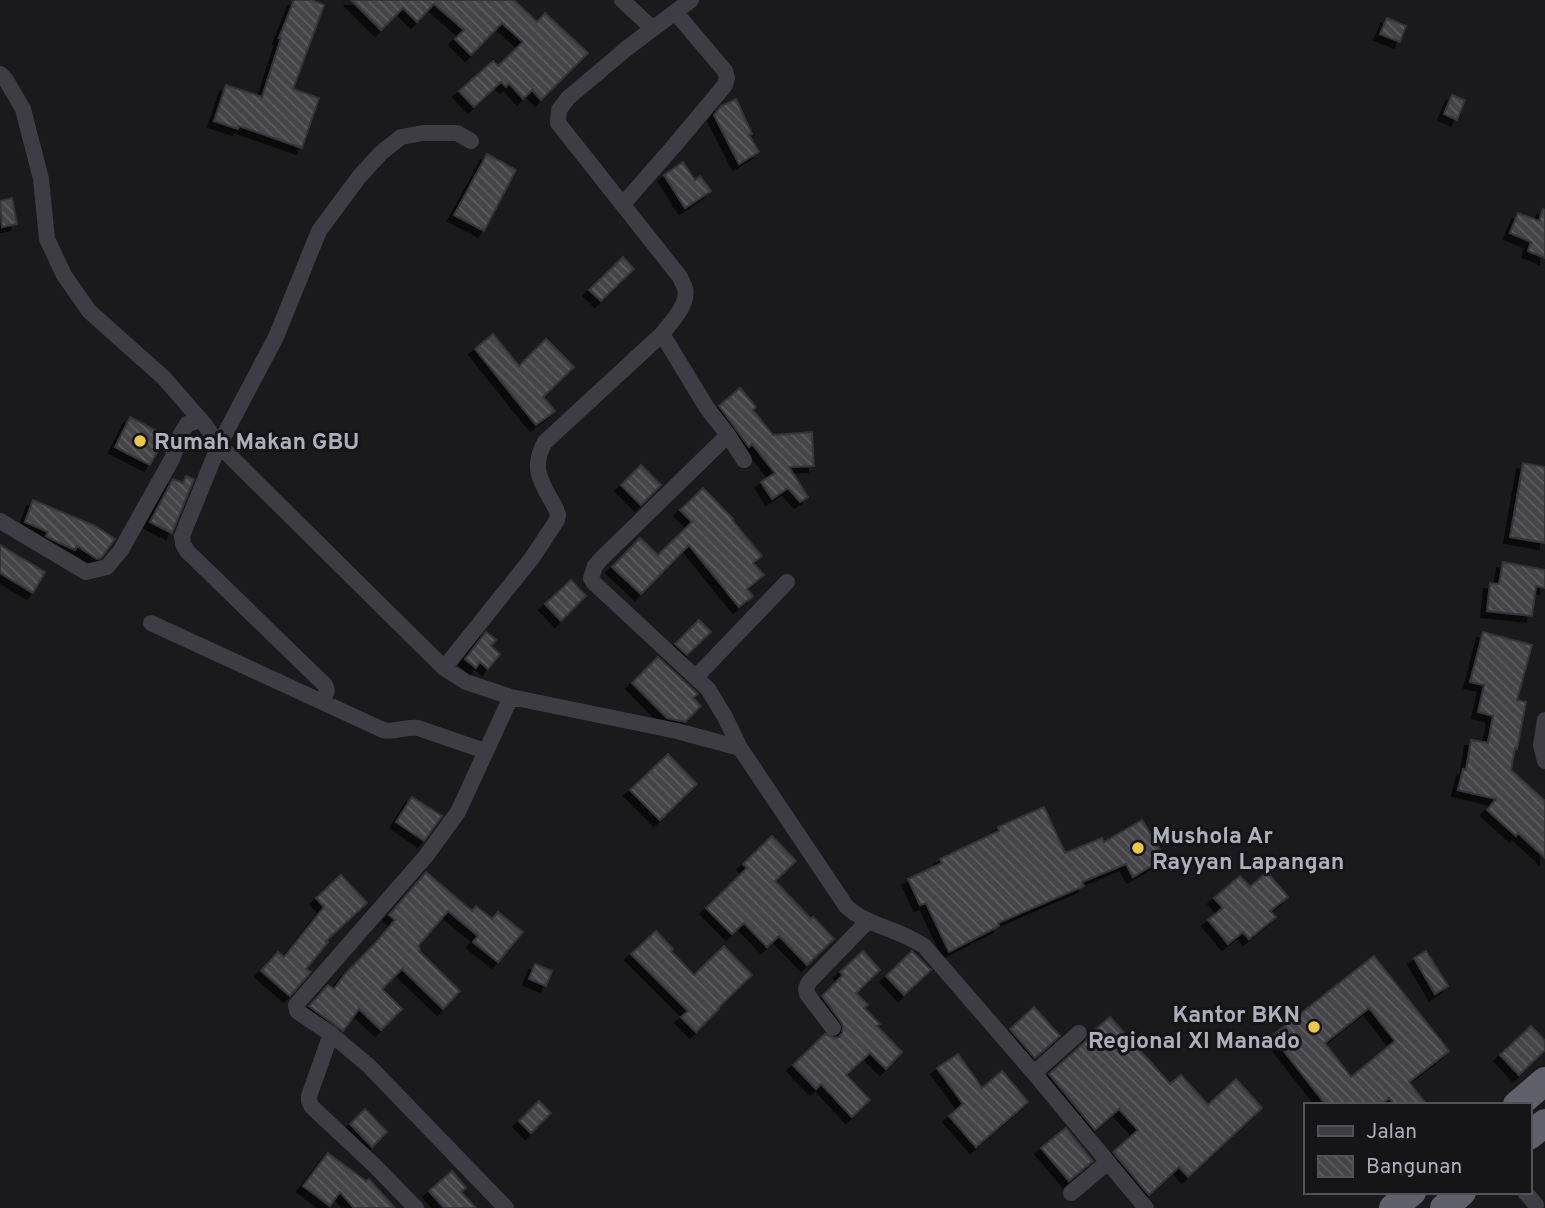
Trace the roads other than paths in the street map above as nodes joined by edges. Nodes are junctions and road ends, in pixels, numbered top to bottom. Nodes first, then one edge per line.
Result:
1 (622, 0) edge
2 (691, 0) edge
3 (675, 12) junction
4 (653, 29) junction
5 (0, 74) edge
6 (471, 141) dead end
7 (623, 204) junction
8 (662, 334) junction
9 (201, 421) junction
10 (728, 435) junction
11 (219, 445) junction
12 (744, 460) dead end
13 (0, 521) edge
14 (787, 582) dead end
15 (151, 623) dead end
16 (444, 668) junction
17 (696, 677) junction
18 (511, 697) junction
19 (321, 701) junction
20 (1545, 720) edge
21 (740, 748) junction
22 (485, 751) junction
23 (1545, 761) edge
24 (867, 922) junction
25 (833, 1028) dead end
26 (1079, 1033) dead end
27 (331, 1034) junction
28 (1034, 1073) junction
29 (1545, 1082) edge
30 (1519, 1103) edge
31 (1545, 1123) edge
32 (1531, 1134) edge
33 (1108, 1162) junction
34 (1070, 1193) dead end
35 (1410, 1194) edge
36 (1460, 1194) edge
37 (416, 1208) edge
38 (506, 1208) edge
39 (1146, 1208) edge
40 (1394, 1208) edge
41 (1444, 1208) edge

1 - 4 street
2 - 3 street
3 - 4 street
3 - 7 street
4 - 7 street
5 - 9 street
6 - 11 street
7 - 8 street
8 - 10 street
8 - 16 street
9 - 11 street
9 - 13 street
10 - 12 street
10 - 17 street
11 - 16 street
11 - 19 street
14 - 17 street
15 - 19 street
16 - 18 street
17 - 21 street
18 - 21 street
18 - 22 street
19 - 22 street
20 - 23 street
21 - 24 street
22 - 27 street
24 - 25 street
24 - 28 street
26 - 28 street
27 - 37 street
27 - 38 street
28 - 33 street
29 - 30 highway
31 - 32 highway
33 - 34 street
33 - 39 street
35 - 40 highway
36 - 41 highway

